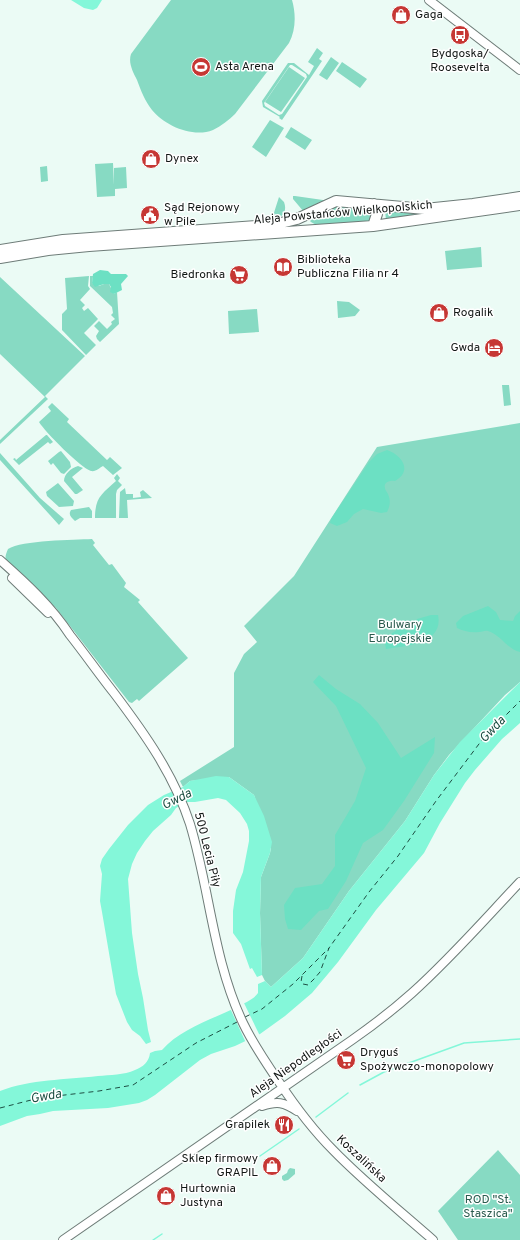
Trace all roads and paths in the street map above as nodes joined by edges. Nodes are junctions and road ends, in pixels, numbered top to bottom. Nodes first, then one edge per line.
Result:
1 (429, 0) edge
2 (520, 70) edge
3 (520, 197) edge
4 (374, 204) junction
5 (520, 205) edge
6 (373, 226) junction
7 (0, 250) edge
8 (0, 258) edge
9 (0, 560) edge
10 (0, 567) edge
11 (70, 635) junction
12 (520, 882) edge
13 (283, 1088) junction
14 (254, 1108) junction
15 (304, 1116) junction
16 (63, 1240) edge
17 (432, 1240) edge

1 - 2 street
3 - 4 main road, Aleja Powstańców Wielkopolskich
4 - 6 main road
4 - 7 main road, Aleja Powstańców Wielkopolskich
5 - 6 main road, Aleja Powstańców Wielkopolskich
6 - 8 main road, Aleja Powstańców Wielkopolskich
9 - 11 street, 500 Lecia Piły
10 - 11 street, 500 Lecia Piły
11 - 13 street, 500 Lecia Piły
12 - 13 street, Aleja Niepodległości
13 - 14 street, Aleja Niepodległości
13 - 15 street, Koszalińska
14 - 15 street
14 - 16 street, Aleja Niepodległości
15 - 17 street, Koszalińska

